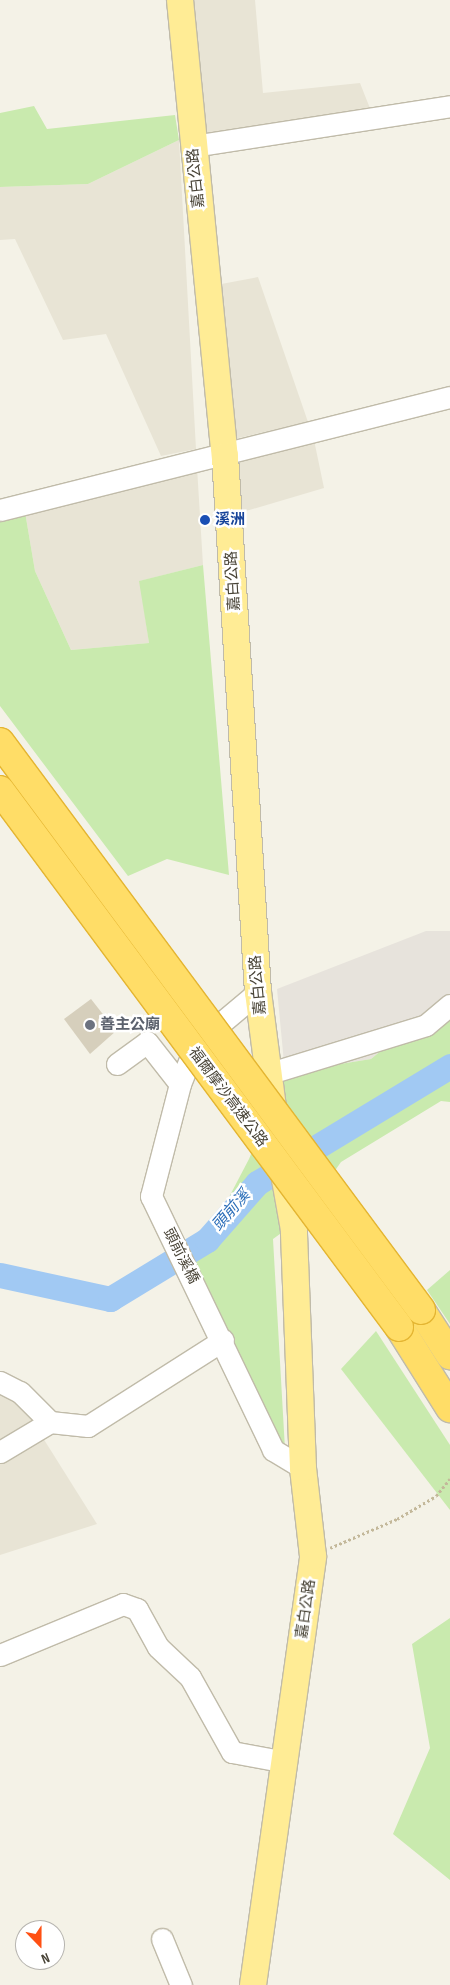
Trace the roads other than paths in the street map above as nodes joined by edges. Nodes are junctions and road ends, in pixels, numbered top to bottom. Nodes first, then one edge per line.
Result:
1 (180, 0) edge
2 (450, 106) edge
3 (193, 146) junction
4 (450, 397) edge
5 (225, 456) junction
6 (0, 510) edge
7 (0, 742) edge
8 (0, 790) edge
9 (258, 992) junction
10 (450, 1005) edge
11 (117, 1064) dead end
12 (267, 1074) junction
13 (180, 1084) junction
14 (223, 1340) junction
15 (450, 1355) edge
16 (0, 1382) edge
17 (450, 1408) edge
18 (50, 1422) junction
19 (0, 1452) edge
20 (303, 1468) junction
21 (0, 1655) edge
22 (286, 1762) junction
23 (162, 1939) dead end
24 (181, 1985) edge
25 (253, 1985) edge

1 - 3 main road, 嘉白公路
2 - 3 street
3 - 5 main road, 嘉白公路
4 - 5 street
5 - 6 street
5 - 9 main road, 嘉白公路
7 - 15 highway, 福爾摩沙高速公路, bridge
8 - 17 highway, 福爾摩沙高速公路, bridge
9 - 12 main road, 嘉白公路
9 - 13 street, 頭前溪橋
10 - 12 street
11 - 13 street
12 - 20 main road, 嘉白公路, bridge
13 - 14 street, 頭前溪橋
14 - 18 street
14 - 20 street, 頭前溪橋
16 - 18 street
18 - 19 street
20 - 22 main road, 嘉白公路
21 - 22 street
22 - 25 main road, 嘉白公路
23 - 24 street

